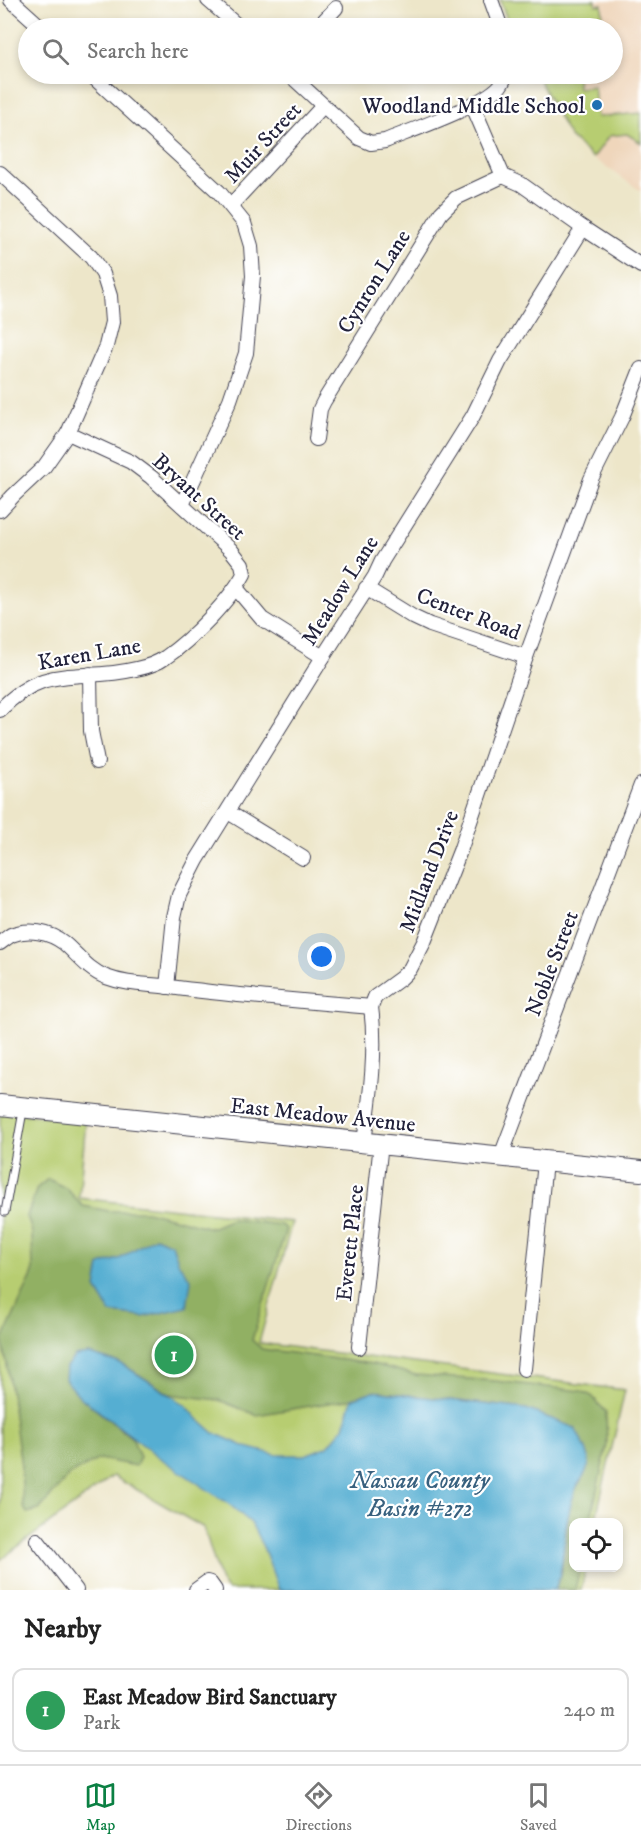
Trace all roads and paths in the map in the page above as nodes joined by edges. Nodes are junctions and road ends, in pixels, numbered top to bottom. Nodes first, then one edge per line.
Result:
1 (11, 0) edge
2 (208, 0) edge
3 (491, 0) edge
4 (336, 8) dead end
5 (31, 18) edge
6 (229, 18) edge
7 (326, 18) edge
8 (497, 18) edge
9 (101, 84) edge
10 (300, 84) edge
11 (502, 84) edge
12 (472, 104) junction
13 (323, 106) junction
14 (0, 173) edge
15 (503, 176) junction
16 (231, 206) junction
17 (583, 228) junction
18 (641, 266) edge
19 (641, 369) edge
20 (68, 433) junction
21 (316, 439) dead end
22 (182, 505) junction
23 (0, 510) edge
24 (236, 588) junction
25 (366, 588) junction
26 (322, 657) junction
27 (526, 657) junction
28 (90, 674) junction
29 (0, 710) edge
30 (97, 762) dead end
31 (641, 786) edge
32 (228, 812) junction
33 (303, 858) dead end
34 (0, 943) edge
35 (167, 987) junction
36 (371, 1007) junction
37 (0, 1105) edge
38 (23, 1108) junction
39 (372, 1143) junction
40 (501, 1156) junction
41 (546, 1162) junction
42 (641, 1171) edge
43 (5, 1212) dead end
44 (359, 1347) dead end
45 (524, 1369) dead end
46 (37, 1540) dead end
47 (76, 1590) edge
48 (196, 1590) edge
49 (215, 1590) edge

1 - 5 street
2 - 6 street
3 - 8 street
4 - 7 street
9 - 16 street
10 - 13 street
11 - 12 street
12 - 13 street
12 - 15 street
13 - 16 street, Muir Street
14 - 20 street
15 - 17 street
15 - 21 street, Cynron Lane
16 - 22 street
17 - 18 street
17 - 25 street, Meadow Lane
19 - 27 street, Midland Drive
20 - 22 street, Bryant Street
20 - 23 street
22 - 24 street, Bryant Street
24 - 26 street
24 - 28 street, Karen Lane
25 - 26 street, Meadow Lane
25 - 27 street, Center Road
26 - 32 street, Meadow Lane
27 - 36 street, Midland Drive
28 - 29 street, Karen Lane
28 - 30 street
31 - 40 street, Noble Street
32 - 33 street
32 - 35 street, Meadow Lane
34 - 35 street
35 - 36 street
36 - 39 street, Everett Place
37 - 38 street, East Meadow Avenue
38 - 39 street, East Meadow Avenue
38 - 43 lane
39 - 40 street, East Meadow Avenue
39 - 44 street, Everett Place
40 - 41 street, East Meadow Avenue
41 - 42 street, East Meadow Avenue
41 - 45 street
46 - 47 street
48 - 49 street

